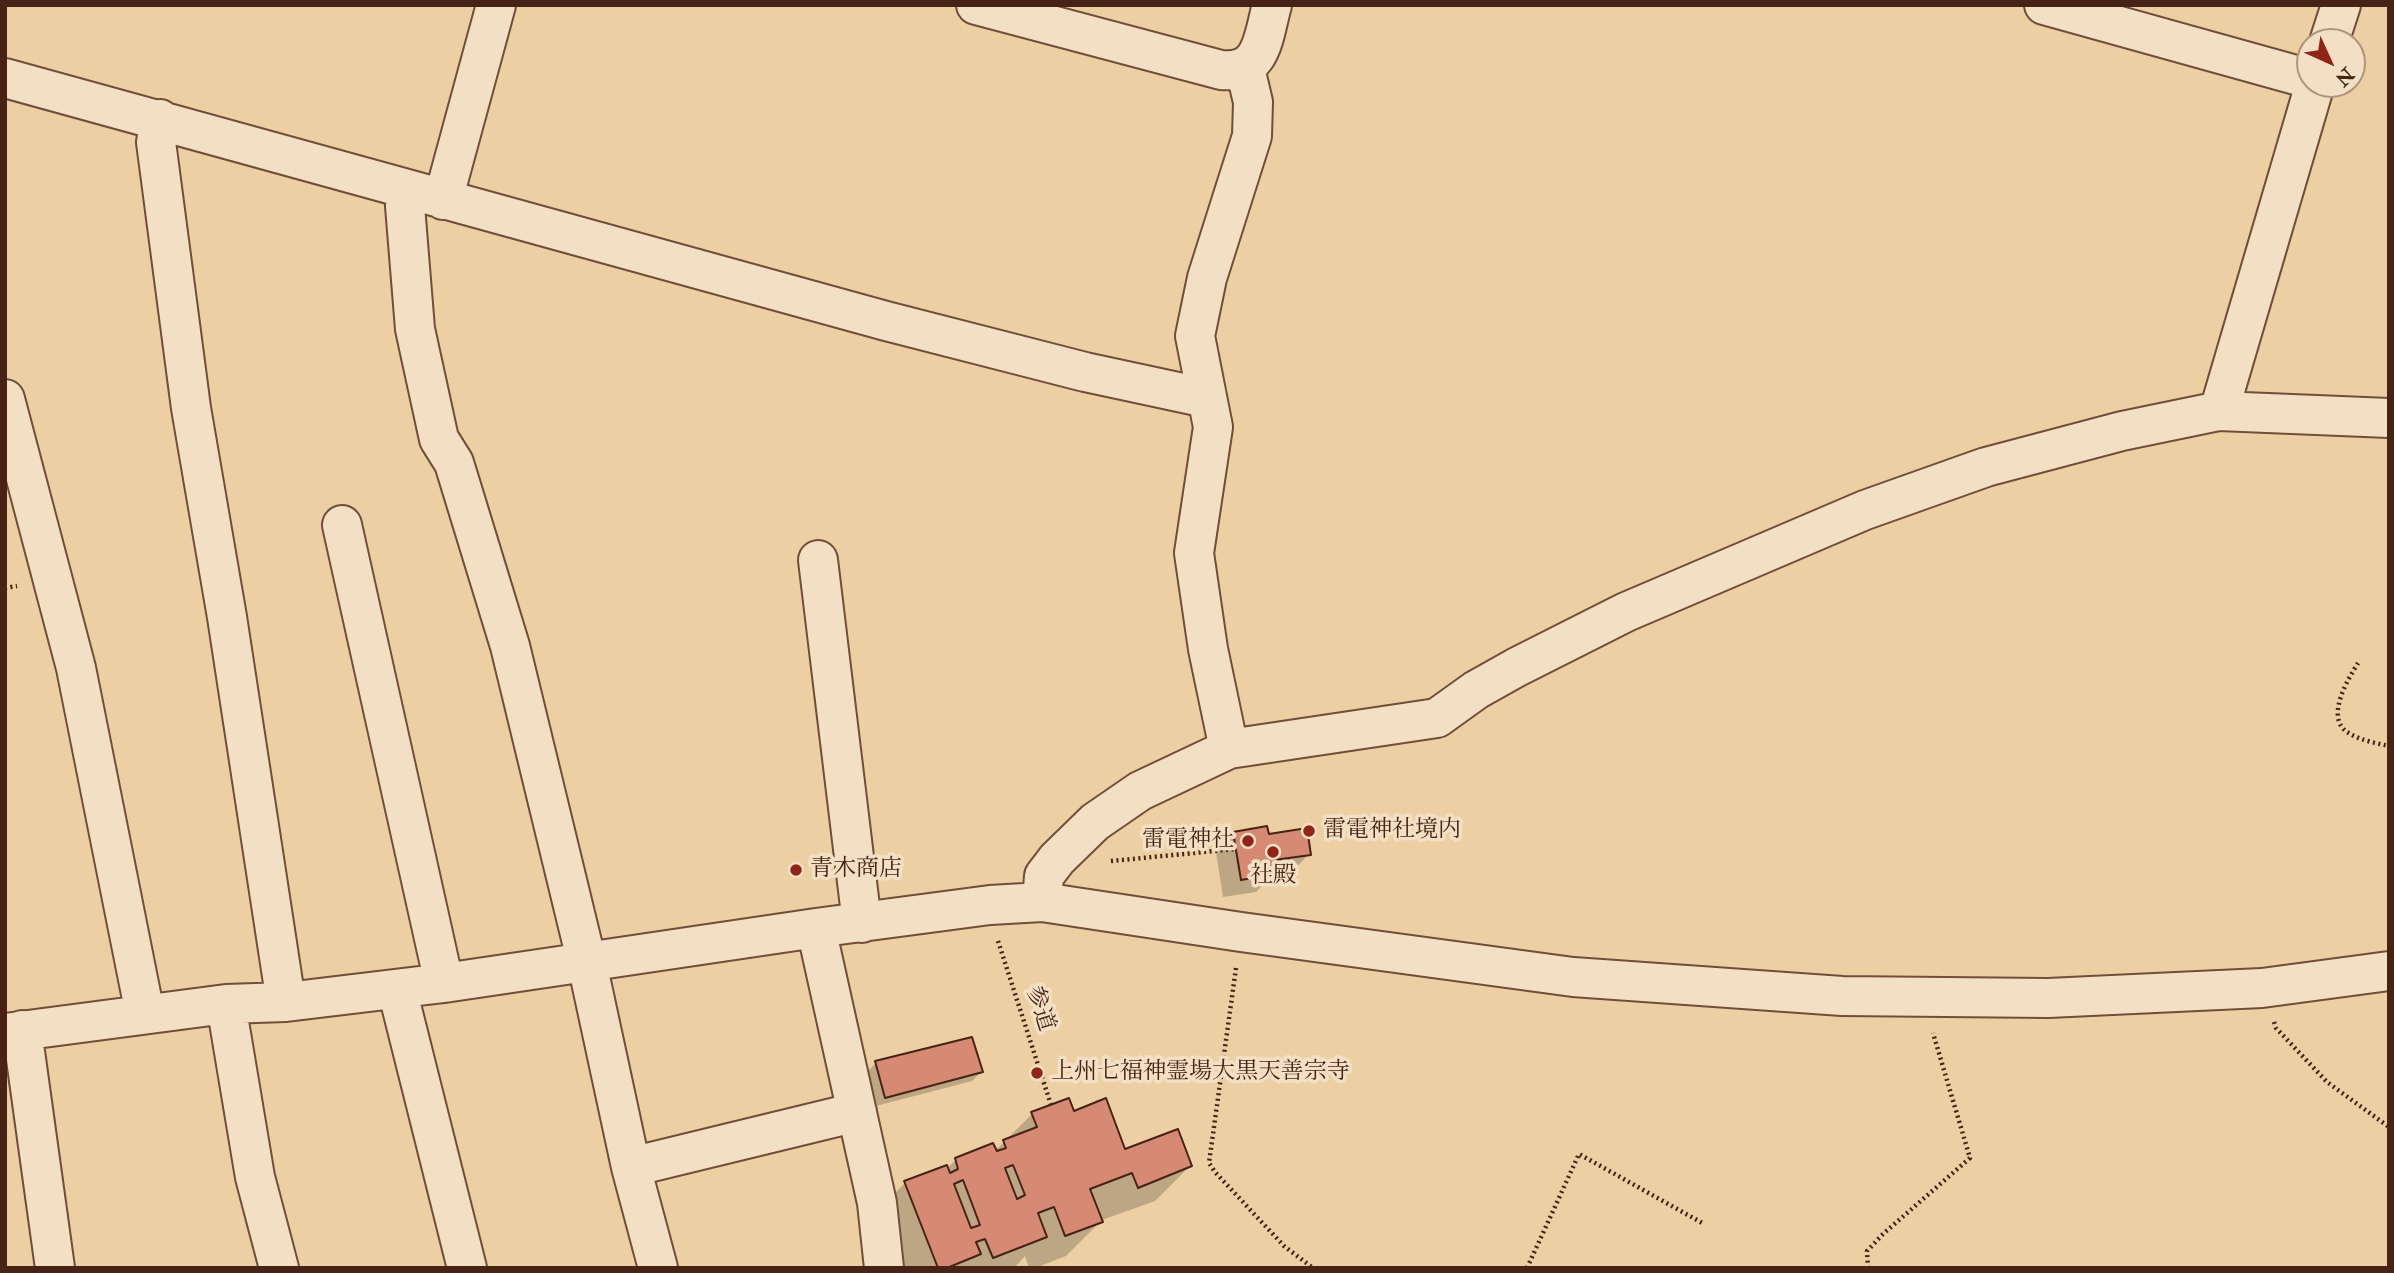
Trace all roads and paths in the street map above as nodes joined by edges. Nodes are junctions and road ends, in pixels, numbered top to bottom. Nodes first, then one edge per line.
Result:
1 (496, 5) edge
2 (976, 5) edge
3 (1272, 5) edge
4 (2044, 5) edge
5 (2341, 5) edge
6 (2334, 28) edge
7 (1245, 68) junction
8 (2296, 75) edge
9 (5, 78) edge
10 (2311, 98) edge
11 (159, 119) junction
12 (407, 189) junction
13 (443, 200) junction
14 (1206, 398) junction
15 (5, 399) edge
16 (2219, 411) junction
17 (2389, 418) edge
18 (342, 525) dead end
19 (818, 560) dead end
20 (2358, 663) dead end
21 (2389, 746) edge
22 (1229, 749) junction
23 (1236, 849) dead end
24 (1046, 884) junction
25 (862, 923) junction
26 (816, 928) junction
27 (1241, 932) junction
28 (996, 936) dead end
29 (587, 963) junction
30 (2389, 971) edge
31 (444, 983) junction
32 (2262, 988) junction
33 (397, 989) junction
34 (1922, 997) junction
35 (286, 1002) junction
36 (226, 1004) junction
37 (145, 1014) junction
38 (14, 1031) edge
39 (1051, 1105) dead end
40 (857, 1112) junction
41 (2389, 1127) edge
42 (631, 1167) junction
43 (1704, 1224) dead end
44 (55, 1268) edge
45 (279, 1268) edge
46 (467, 1268) edge
47 (659, 1268) edge
48 (884, 1268) edge
49 (1313, 1268) edge
50 (1527, 1268) edge
51 (1868, 1268) edge

1 - 13 street
2 - 7 street
3 - 7 street
4 - 8 street
5 - 6 street
7 - 14 street
9 - 11 street
10 - 16 street
11 - 12 street
11 - 35 street
12 - 13 street
12 - 29 street
13 - 14 street
14 - 22 street
15 - 37 street
16 - 17 street
16 - 22 street
18 - 31 street
19 - 25 street
20 - 21 path
22 - 24 street
23 - 24 path
24 - 25 street
24 - 27 street
25 - 26 street
26 - 29 street
26 - 40 street
27 - 34 street
27 - 49 path
28 - 39 path, 参道
29 - 31 street
29 - 42 street
30 - 32 street
31 - 33 street
32 - 34 street
32 - 41 path
33 - 35 street
33 - 46 street
34 - 51 path
35 - 36 street
36 - 37 street
36 - 45 street
37 - 38 street
38 - 44 street
40 - 42 street
40 - 48 street
42 - 47 street
43 - 50 path

